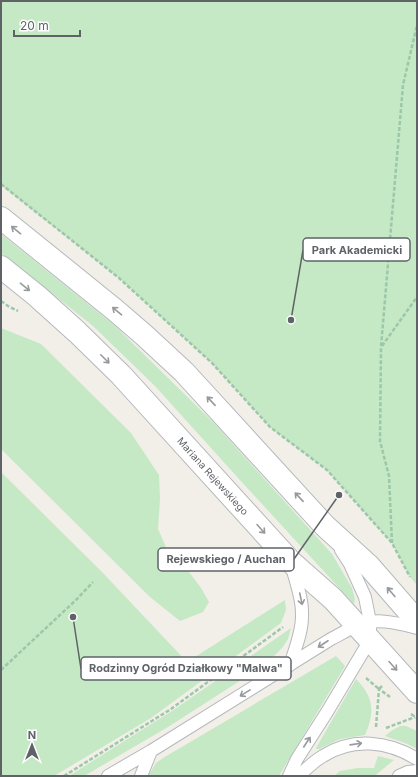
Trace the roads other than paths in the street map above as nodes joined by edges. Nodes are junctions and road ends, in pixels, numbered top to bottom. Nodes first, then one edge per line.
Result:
1 (1, 218) edge
2 (1, 267) edge
3 (325, 526) junction
4 (291, 562) junction
5 (417, 621) edge
6 (417, 628) edge
7 (365, 629) junction
8 (290, 665) junction
9 (417, 692) edge
10 (151, 751) junction
11 (417, 759) edge
12 (417, 770) edge
13 (108, 776) edge
14 (141, 776) edge
15 (289, 776) edge
16 (299, 776) edge
17 (399, 776) edge

3 -> 1 street
2 -> 4 street, Mariana Rejewskiego
5 -> 3 street
3 - 7 lane
4 - 7 street, Mariana Rejewskiego
4 -> 8 lane
6 - 7 lane
7 -> 8 lane
7 -> 9 street, Mariana Rejewskiego
15 -> 7 lane
8 -> 10 lane
10 - 13 lane
10 - 14 lane
16 -> 11 lane
12 - 17 lane

